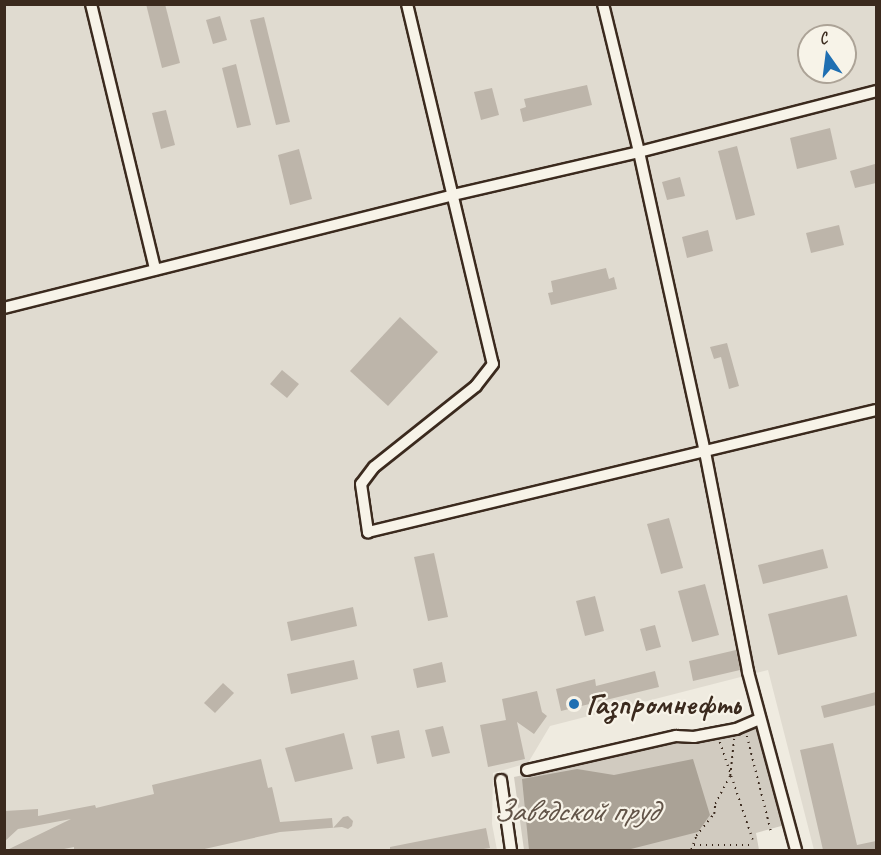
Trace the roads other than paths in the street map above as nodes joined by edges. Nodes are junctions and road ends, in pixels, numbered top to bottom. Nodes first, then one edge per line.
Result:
1 (91, 4) edge
2 (407, 4) edge
3 (603, 4) edge
4 (876, 91) edge
5 (639, 152) junction
6 (453, 195) junction
7 (155, 269) junction
8 (4, 308) edge
9 (876, 410) edge
10 (705, 452) junction
11 (760, 720) junction
12 (527, 770) dead end
13 (501, 780) dead end
14 (511, 850) edge
15 (796, 850) edge

1 - 7 lane
2 - 6 lane
3 - 5 lane
4 - 5 lane
5 - 6 lane
5 - 10 lane
6 - 7 lane
6 - 10 lane
7 - 8 lane
9 - 10 lane
10 - 11 lane
11 - 12 lane
11 - 15 lane
13 - 14 lane

